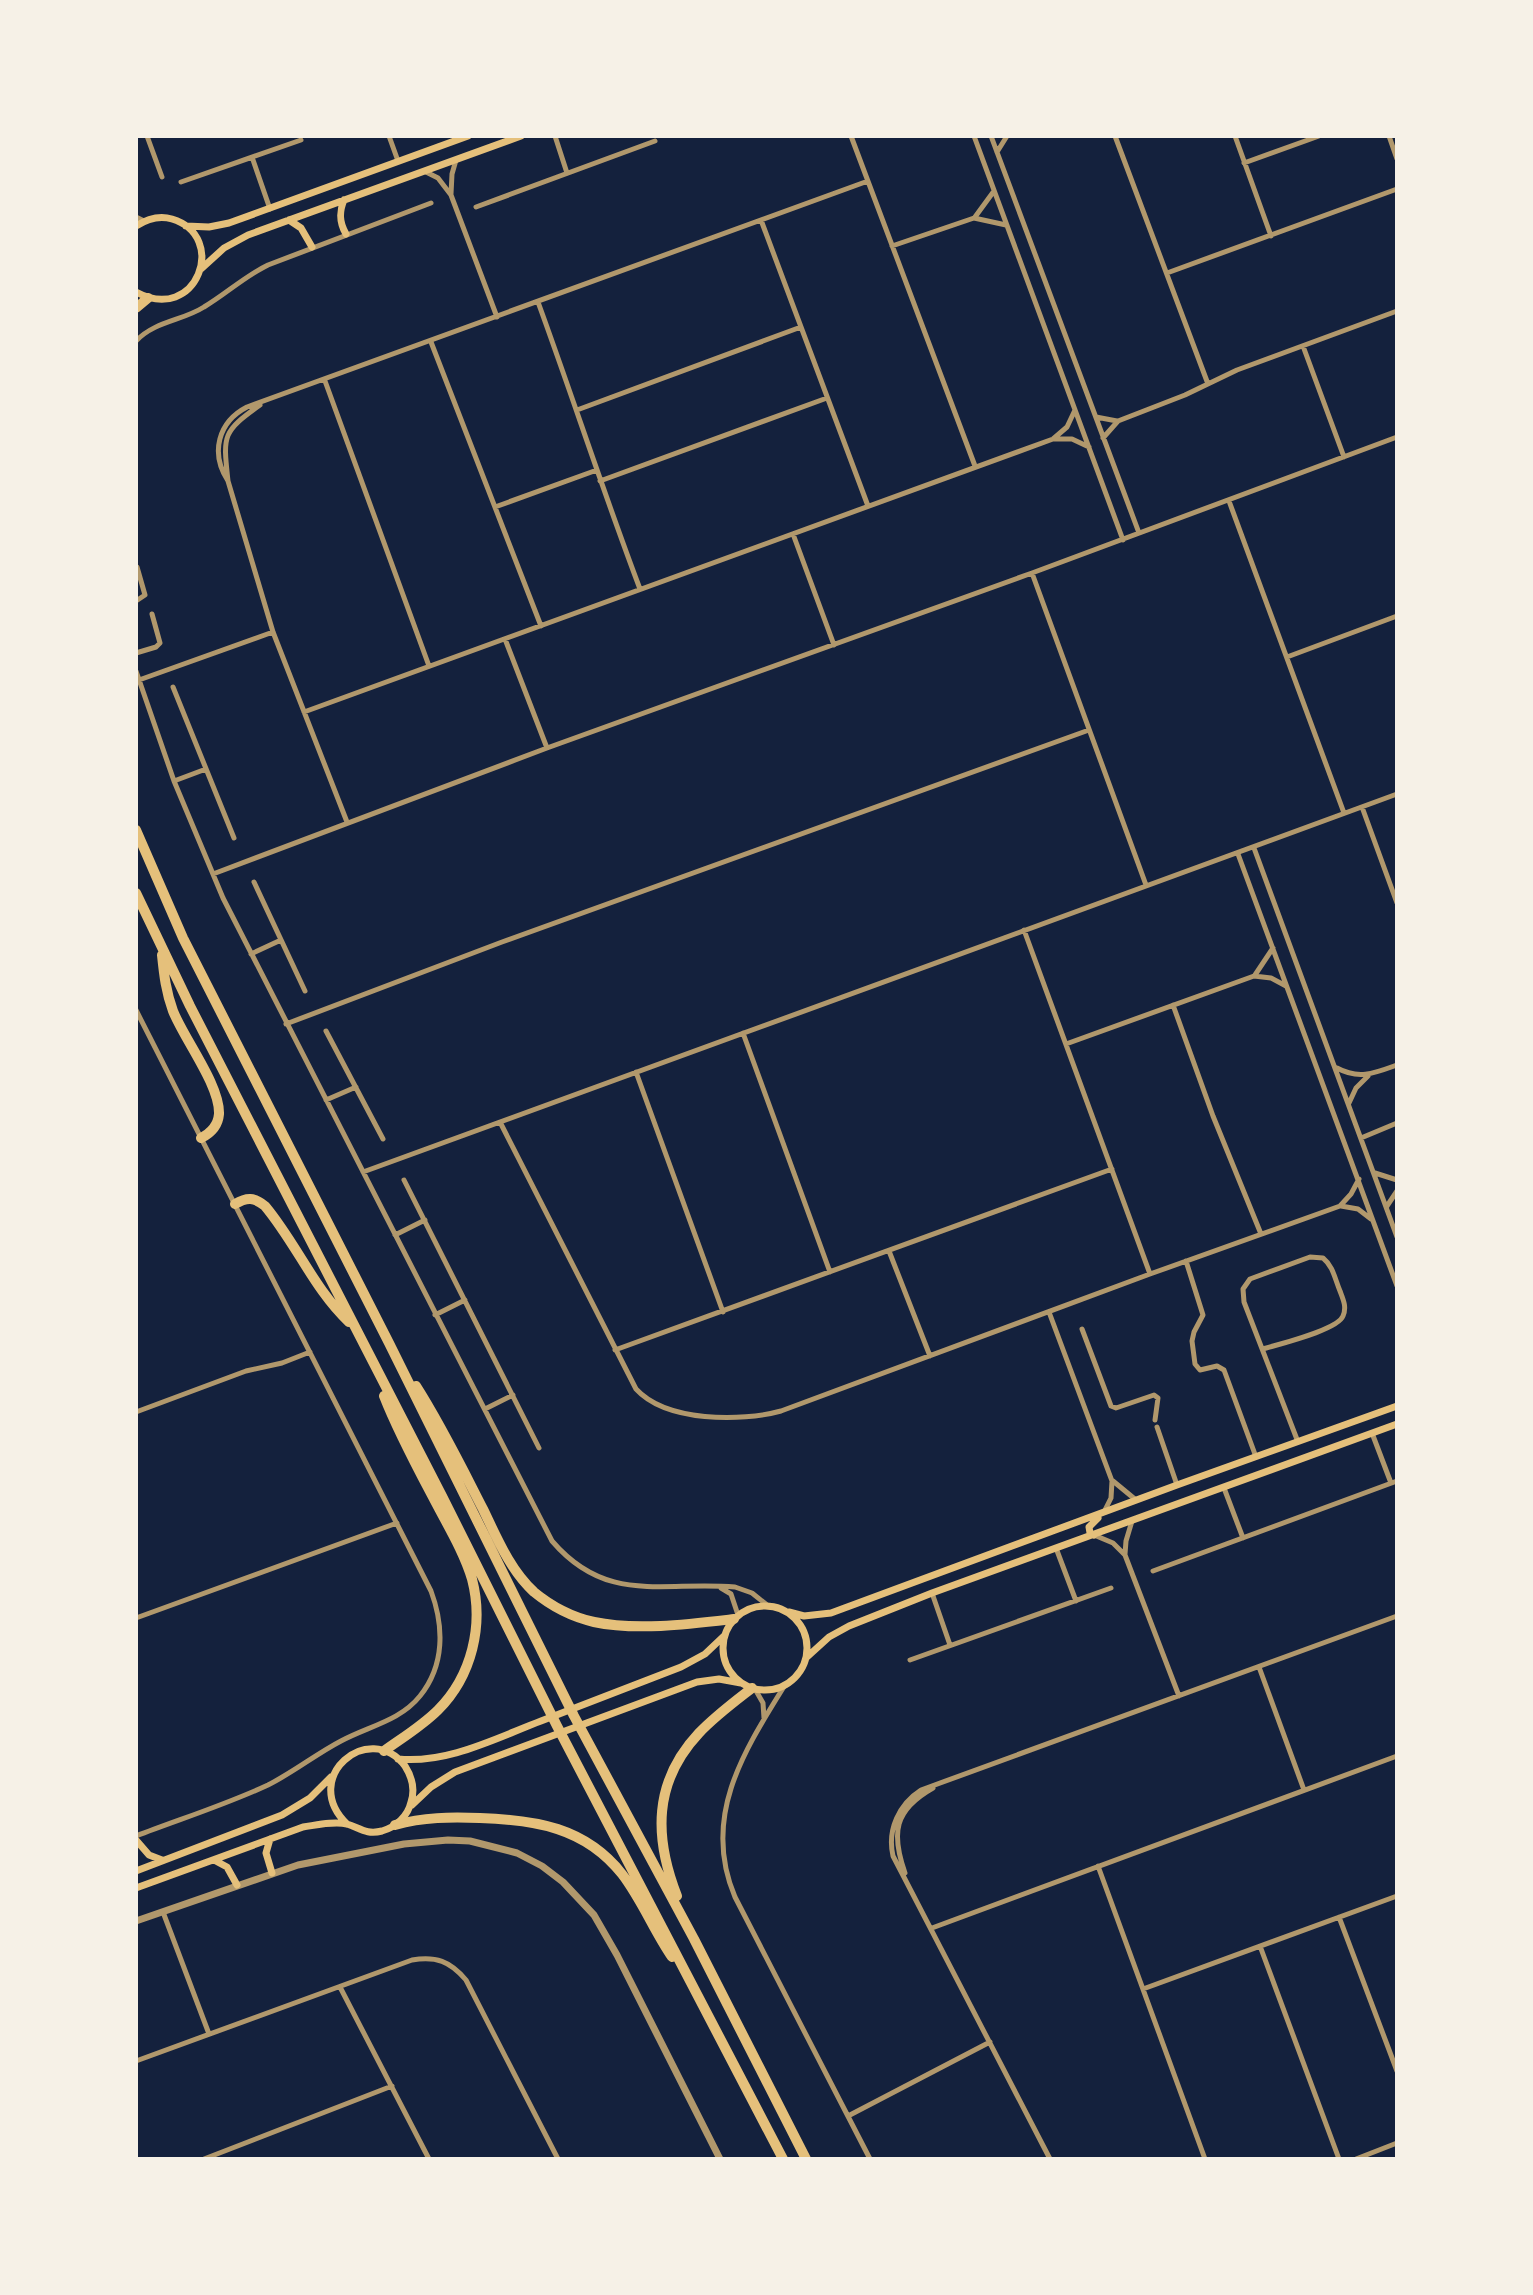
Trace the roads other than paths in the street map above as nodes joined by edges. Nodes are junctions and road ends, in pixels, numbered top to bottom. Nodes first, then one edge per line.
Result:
1 (147, 136) edge
2 (389, 136) edge
3 (468, 136) edge
4 (521, 136) edge
5 (555, 136) edge
6 (851, 136) edge
7 (974, 136) edge
8 (991, 136) edge
9 (1007, 136) edge
10 (1115, 136) edge
11 (1235, 136) edge
12 (1319, 136) edge
13 (1389, 136) edge
14 (301, 140) dead end
15 (655, 141) dead end
16 (997, 153) junction
17 (252, 157) junction
18 (457, 159) junction
19 (1397, 159) edge
20 (398, 161) junction
21 (1244, 163) junction
22 (423, 171) junction
23 (567, 173) junction
24 (162, 177) dead end
25 (868, 181) junction
26 (181, 182) dead end
27 (1397, 189) edge
28 (994, 191) junction
29 (451, 195) junction
30 (344, 200) junction
31 (431, 203) dead end
32 (476, 207) dead end
33 (270, 210) junction
34 (974, 218) junction
35 (140, 219) edge
36 (289, 220) junction
37 (761, 220) junction
38 (1006, 225) junction
39 (136, 226) edge
40 (186, 226) junction
41 (346, 234) junction
42 (1271, 236) junction
43 (892, 246) junction
44 (312, 247) junction
45 (201, 269) junction
46 (1167, 273) junction
47 (136, 293) edge
48 (148, 298) junction
49 (538, 302) junction
50 (136, 308) edge
51 (1397, 311) edge
52 (497, 317) junction
53 (801, 327) junction
54 (136, 341) edge
55 (431, 342) junction
56 (1303, 346) junction
57 (325, 381) junction
58 (1208, 384) junction
59 (827, 398) junction
60 (264, 402) junction
61 (577, 410) junction
62 (1075, 410) junction
63 (1095, 416) junction
64 (1118, 421) junction
65 (1397, 437) edge
66 (1103, 438) junction
67 (1053, 439) junction
68 (1089, 447) junction
69 (1344, 457) junction
70 (975, 466) junction
71 (597, 470) junction
72 (228, 481) junction
73 (600, 481) junction
74 (1229, 501) junction
75 (868, 506) junction
76 (495, 507) junction
77 (1139, 533) junction
78 (793, 534) junction
79 (1123, 540) junction
80 (137, 567) edge
81 (1032, 573) junction
82 (640, 589) junction
83 (136, 601) edge
84 (152, 614) dead end
85 (1397, 616) edge
86 (541, 626) junction
87 (273, 632) junction
88 (505, 639) junction
89 (834, 645) junction
90 (136, 653) edge
91 (1287, 657) junction
92 (429, 666) junction
93 (136, 671) edge
94 (139, 680) junction
95 (173, 687) dead end
96 (304, 712) junction
97 (1089, 730) junction
98 (547, 748) junction
99 (206, 769) junction
100 (174, 781) junction
101 (1397, 794) edge
102 (1362, 807) junction
103 (1344, 813) junction
104 (347, 822) junction
105 (136, 830) edge
106 (234, 838) dead end
107 (1254, 848) junction
108 (1238, 854) junction
109 (213, 874) junction
110 (254, 882) dead end
111 (1146, 885) junction
112 (136, 893) edge
113 (1397, 903) edge
114 (1024, 930) junction
115 (281, 940) junction
116 (1273, 948) junction
117 (162, 949) junction
118 (251, 954) junction
119 (1254, 976) junction
120 (1287, 986) junction
121 (305, 991) dead end
122 (1173, 1005) junction
123 (136, 1010) edge
124 (286, 1024) junction
125 (326, 1031) dead end
126 (743, 1033) junction
127 (1066, 1044) junction
128 (1397, 1065) edge
129 (1335, 1067) junction
130 (636, 1072) junction
131 (1369, 1075) junction
132 (356, 1087) junction
133 (326, 1100) junction
134 (1349, 1104) junction
135 (500, 1122) junction
136 (1397, 1123) edge
137 (201, 1138) junction
138 (1361, 1138) junction
139 (383, 1139) dead end
140 (1112, 1169) junction
141 (363, 1172) junction
142 (1374, 1173) junction
143 (1359, 1179) junction
144 (404, 1180) dead end
145 (1397, 1180) edge
146 (1397, 1191) edge
147 (235, 1204) junction
148 (1340, 1206) junction
149 (1386, 1207) junction
150 (425, 1220) junction
151 (1373, 1220) junction
152 (1261, 1234) junction
153 (395, 1235) junction
154 (1397, 1237) edge
155 (889, 1251) junction
156 (1186, 1261) junction
157 (830, 1272) junction
158 (1150, 1274) junction
159 (1397, 1286) edge
160 (465, 1300) junction
161 (723, 1312) junction
162 (1049, 1312) junction
163 (435, 1315) junction
164 (355, 1327) junction
165 (1082, 1329) dead end
166 (389, 1343) junction
167 (1263, 1349) junction
168 (615, 1350) junction
169 (310, 1352) junction
170 (368, 1353) junction
171 (930, 1356) junction
172 (513, 1395) junction
173 (1397, 1406) edge
174 (485, 1409) junction
175 (136, 1412) edge
176 (1155, 1420) dead end
177 (1397, 1424) edge
178 (1157, 1427) dead end
179 (1372, 1433) junction
180 (1298, 1442) junction
181 (539, 1448) dead end
182 (1256, 1457) junction
183 (1112, 1481) junction
184 (1394, 1482) edge
185 (1177, 1485) junction
186 (1224, 1488) junction
187 (1136, 1501) junction
188 (1103, 1514) junction
189 (1132, 1521) junction
190 (397, 1523) junction
191 (1094, 1535) junction
192 (1243, 1538) junction
193 (1056, 1548) junction
194 (1125, 1555) junction
195 (1153, 1571) dead end
196 (716, 1587) junction
197 (1111, 1588) dead end
198 (932, 1593) junction
199 (1076, 1601) junction
200 (767, 1605) junction
201 (789, 1612) junction
202 (1397, 1616) edge
203 (736, 1617) junction
204 (136, 1618) edge
205 (724, 1636) junction
206 (950, 1646) junction
207 (807, 1657) junction
208 (910, 1660) dead end
209 (1258, 1667) junction
210 (785, 1685) junction
211 (750, 1687) junction
212 (1179, 1696) junction
213 (764, 1719) junction
214 (384, 1751) junction
215 (1397, 1756) edge
216 (398, 1759) junction
217 (333, 1775) junction
218 (1304, 1790) junction
219 (410, 1806) junction
220 (347, 1824) junction
221 (395, 1825) junction
222 (136, 1838) edge
223 (270, 1839) junction
224 (164, 1860) junction
225 (214, 1860) junction
226 (1098, 1866) junction
227 (136, 1871) edge
228 (272, 1873) junction
229 (237, 1885) junction
230 (136, 1888) edge
231 (1397, 1896) edge
232 (163, 1912) junction
233 (1339, 1917) junction
234 (136, 1921) edge
235 (932, 1928) junction
236 (694, 1939) junction
237 (1260, 1946) junction
238 (689, 1978) junction
239 (340, 1987) junction
240 (1143, 1989) junction
241 (209, 2034) junction
242 (990, 2042) junction
243 (136, 2061) edge
244 (1397, 2071) edge
245 (392, 2086) junction
246 (848, 2116) junction
247 (1397, 2143) edge
248 (204, 2159) edge
249 (429, 2159) edge
250 (558, 2159) edge
251 (720, 2159) edge
252 (783, 2159) edge
253 (806, 2159) edge
254 (870, 2159) edge
255 (1050, 2159) edge
256 (1205, 2159) edge
257 (1339, 2159) edge
258 (1356, 2159) edge

1 - 24 street
2 - 20 street
3 - 20 main road
4 - 18 main road
5 - 23 street
6 - 25 street
7 - 28 street
8 - 16 street
9 - 16 street
10 - 46 street
11 - 21 street
12 - 21 street
13 - 19 street
14 - 17 street
15 - 23 street
16 - 63 street
17 - 26 street
17 - 33 street
18 - 22 main road
18 - 29 street
20 - 33 main road
21 - 42 street
22 - 29 street
22 - 30 main road
23 - 32 street
25 - 37 street
25 - 43 street
27 - 42 street
28 - 34 street
28 - 38 street
29 - 52 street
30 - 36 main road
30 - 41 main road
31 - 41 street
33 - 40 main road
34 - 38 street
34 - 43 street
35 - 39 main road
35 - 40 main road
36 - 44 main road
36 - 45 main road
37 - 49 street
37 - 53 street
38 - 62 street
40 - 45 main road
41 - 44 street
42 - 46 street
43 - 70 street
44 - 54 street
45 - 48 main road
46 - 58 street
47 - 48 main road
48 - 50 highway
49 - 52 street
49 - 61 street
51 - 56 street
52 - 55 street
53 - 59 street
53 - 61 street
55 - 57 street
55 - 76 street
56 - 58 street
56 - 69 street
57 - 60 street
57 - 92 street
58 - 64 street
59 - 73 street
59 - 75 street
60 - 72 street
60 - 72 street
61 - 71 street
62 - 67 street
62 - 68 street
63 - 64 street
63 - 66 street
64 - 66 street
65 - 69 street
66 - 77 street
67 - 68 street
67 - 70 street
68 - 79 street
69 - 74 street
70 - 75 street
71 - 73 street
71 - 76 street
72 - 87 street
73 - 82 street
74 - 77 street
74 - 91 street
75 - 78 street
76 - 86 street
77 - 79 street
78 - 82 street
78 - 89 street
79 - 81 street
80 - 83 street
81 - 89 street
81 - 97 street
82 - 86 street
84 - 90 street
85 - 91 street
86 - 88 street
87 - 94 street
87 - 96 street
88 - 92 street
88 - 98 street
89 - 98 street
91 - 103 street
92 - 96 street
93 - 94 street
94 - 100 street
95 - 99 street
96 - 104 street
97 - 111 street
97 - 124 street
98 - 104 street
99 - 100 street
99 - 106 street
100 - 109 street
101 - 102 street
102 - 103 street
102 - 113 street
103 - 107 street
104 - 109 street
105 - 166 highway
107 - 108 street
107 - 129 street
108 - 111 street
108 - 116 street
109 - 118 street
110 - 115 street
111 - 114 street
112 - 117 highway
114 - 126 street
114 - 127 street
115 - 118 street
115 - 121 street
116 - 119 street
116 - 120 street
117 - 137 highway
117 - 164 highway
118 - 124 street
119 - 120 street
119 - 122 street
120 - 143 street
122 - 127 street
122 - 152 street
123 - 137 street
124 - 133 street
125 - 132 street
126 - 130 street
126 - 157 street
127 - 140 street
128 - 131 street
129 - 131 street
129 - 134 street
130 - 135 street
130 - 161 street
131 - 134 street
132 - 133 street
132 - 139 street
133 - 141 street
134 - 138 street
135 - 141 street
135 - 168 street
136 - 138 street
137 - 147 street
138 - 142 street
140 - 155 street
140 - 158 street
141 - 153 street
142 - 145 street
142 - 149 street
143 - 148 street
143 - 151 street
144 - 150 street
146 - 149 street
147 - 164 highway
147 - 169 street
148 - 151 street
148 - 152 street
149 - 154 street
150 - 153 street
150 - 160 street
151 - 159 street
152 - 156 street
153 - 163 street
155 - 157 street
155 - 171 street
156 - 158 street
156 - 182 street
157 - 161 street
158 - 162 street
160 - 163 street
160 - 172 street
161 - 168 street
162 - 171 street
162 - 183 street
163 - 174 street
164 - 170 highway
165 - 176 street
166 - 203 highway
166 - 236 highway
167 - 167 street
167 - 180 street
168 - 171 street
169 - 175 street
169 - 190 street
170 - 214 highway
170 - 238 highway
172 - 174 street
172 - 181 street
173 - 180 main road
174 - 196 street
177 - 179 main road
178 - 185 street
179 - 184 street
179 - 186 main road
180 - 182 main road
182 - 185 main road
183 - 187 street
183 - 188 street
184 - 192 street
185 - 187 main road
186 - 189 main road
186 - 192 street
187 - 188 main road
188 - 191 main road
188 - 201 main road
189 - 191 main road
189 - 194 street
190 - 204 street
190 - 222 street
191 - 193 main road
191 - 194 street
192 - 195 street
193 - 198 main road
193 - 199 street
194 - 212 street
196 - 200 street
196 - 203 street
197 - 199 street
198 - 206 street
198 - 207 main road
199 - 206 street
200 - 201 main road
200 - 203 main road
201 - 207 main road
202 - 209 street
203 - 205 main road
205 - 211 main road
205 - 216 main road
206 - 208 street
207 - 210 main road
209 - 212 street
209 - 218 street
210 - 211 main road
210 - 213 street
211 - 213 street
211 - 219 main road
211 - 236 highway
212 - 235 street
213 - 246 street
214 - 216 main road
214 - 217 main road
215 - 218 street
216 - 219 main road
217 - 220 main road
217 - 224 main road
218 - 226 street
219 - 221 main road
220 - 221 main road
220 - 223 main road
221 - 238 highway
222 - 224 main road
223 - 225 main road
223 - 228 main road
224 - 227 main road
225 - 229 main road
225 - 230 main road
226 - 235 street
226 - 240 street
228 - 229 street
228 - 251 street
229 - 232 street
231 - 233 street
232 - 234 street
232 - 241 street
233 - 237 street
233 - 244 street
235 - 242 street
236 - 253 highway
237 - 240 street
237 - 257 street
238 - 252 highway
239 - 241 street
239 - 245 street
239 - 250 street
240 - 256 street
241 - 243 street
242 - 246 street
242 - 255 street
245 - 248 street
245 - 249 street
246 - 254 street
247 - 258 street

